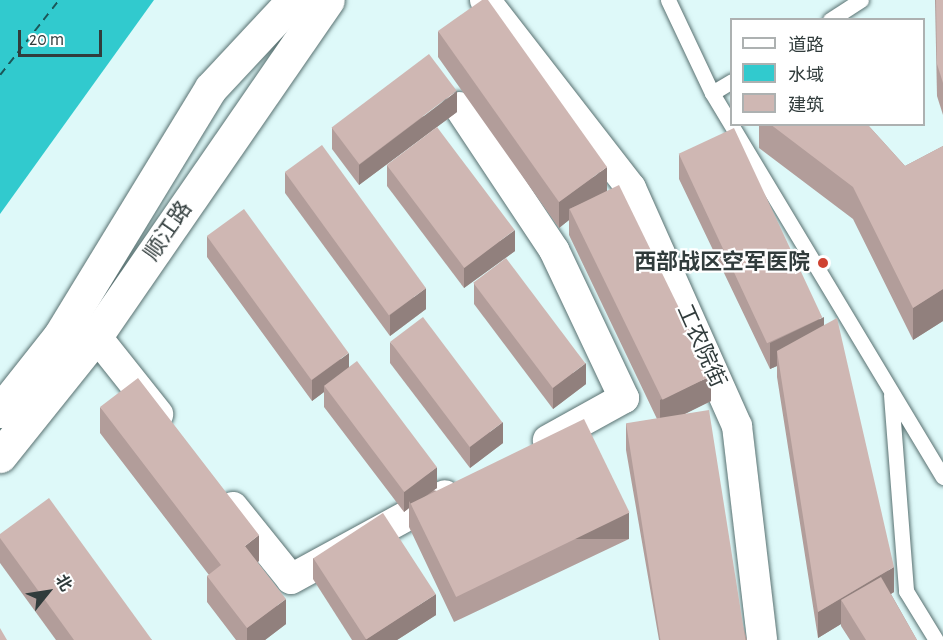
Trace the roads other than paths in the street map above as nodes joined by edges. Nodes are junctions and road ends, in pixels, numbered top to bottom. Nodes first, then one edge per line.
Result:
1 (293, 0) edge
2 (328, 0) edge
3 (485, 0) edge
4 (668, 0) edge
5 (861, 0) edge
6 (833, 18) edge
7 (730, 82) edge
8 (712, 93) junction
9 (459, 107) edge
10 (730, 123) edge
11 (732, 126) edge
12 (96, 336) junction
13 (890, 392) junction
14 (0, 411) edge
15 (178, 439) edge
16 (520, 455) edge
17 (0, 456) edge
18 (943, 477) edge
19 (468, 483) edge
20 (216, 485) edge
21 (762, 640) edge
22 (936, 640) edge

1 - 14 main road, 顺江路
2 - 12 main road, 顺江路
3 - 21 street, 工农院街
4 - 8 lane
5 - 6 lane
7 - 8 lane
8 - 10 lane
9 - 16 street
11 - 13 lane
12 - 15 street
12 - 17 main road, 顺江路
13 - 18 lane
13 - 22 lane
19 - 20 street

